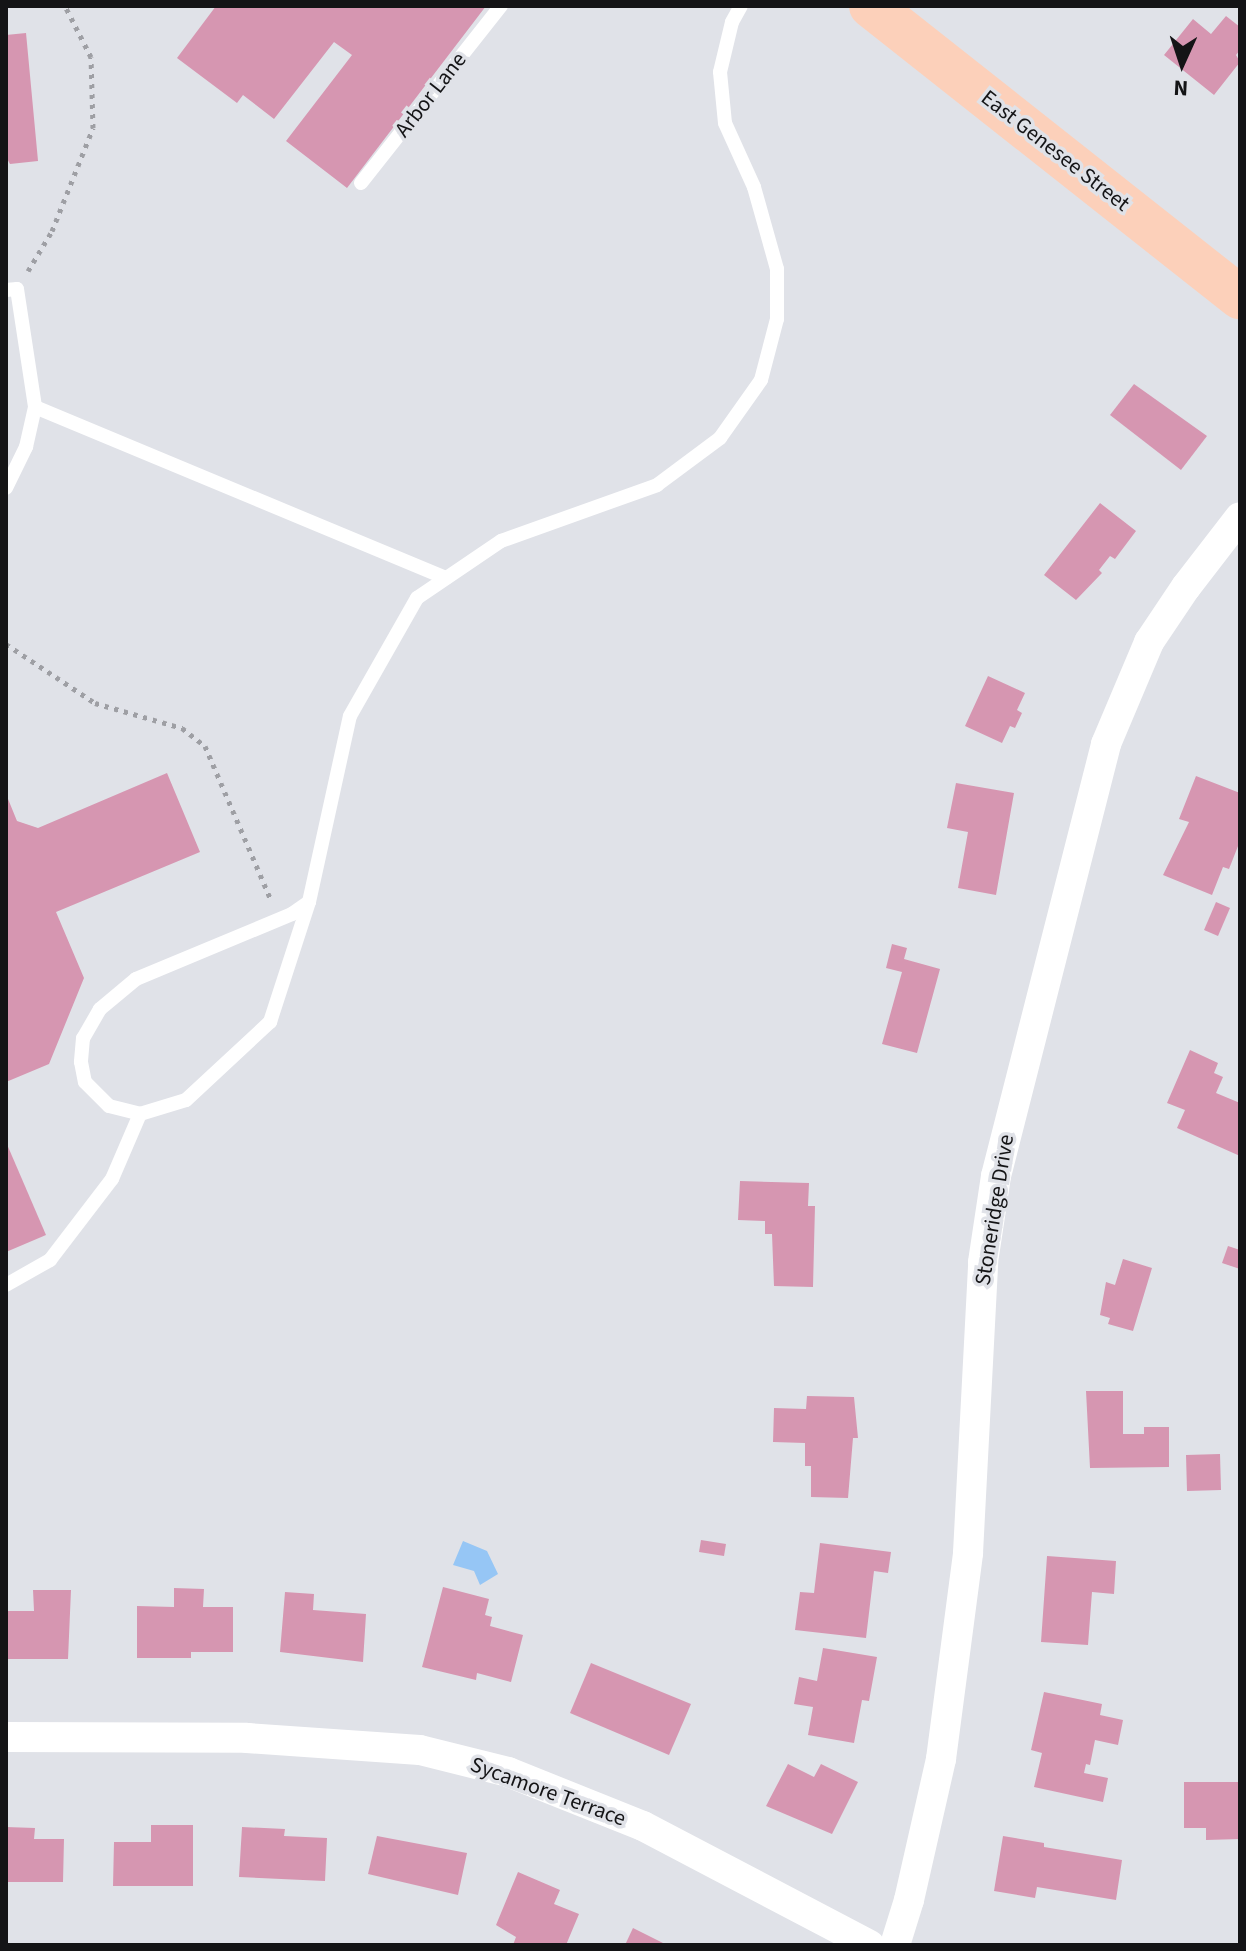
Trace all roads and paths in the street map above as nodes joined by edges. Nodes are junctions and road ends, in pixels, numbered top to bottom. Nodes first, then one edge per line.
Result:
1 (65, 6) edge
2 (501, 6) edge
3 (741, 6) edge
4 (871, 6) edge
5 (361, 183) dead end
6 (11, 289) edge
7 (1240, 297) edge
8 (35, 407) junction
9 (6, 488) edge
10 (1240, 517) edge
11 (446, 578) junction
12 (6, 644) edge
13 (309, 902) junction
14 (292, 914) junction
15 (140, 1114) junction
16 (6, 1285) edge
17 (6, 1737) edge
18 (870, 1945) edge
19 (895, 1945) edge

1 - 6 path
2 - 5 lane, Arbor Lane
3 - 11 lane
4 - 7 main road, East Genesee Street
6 - 8 lane
8 - 9 lane
8 - 11 lane
10 - 19 street, Stoneridge Drive
11 - 13 lane
12 - 14 path
13 - 14 lane
13 - 15 lane
14 - 15 lane
15 - 16 lane
17 - 18 street, Sycamore Terrace

